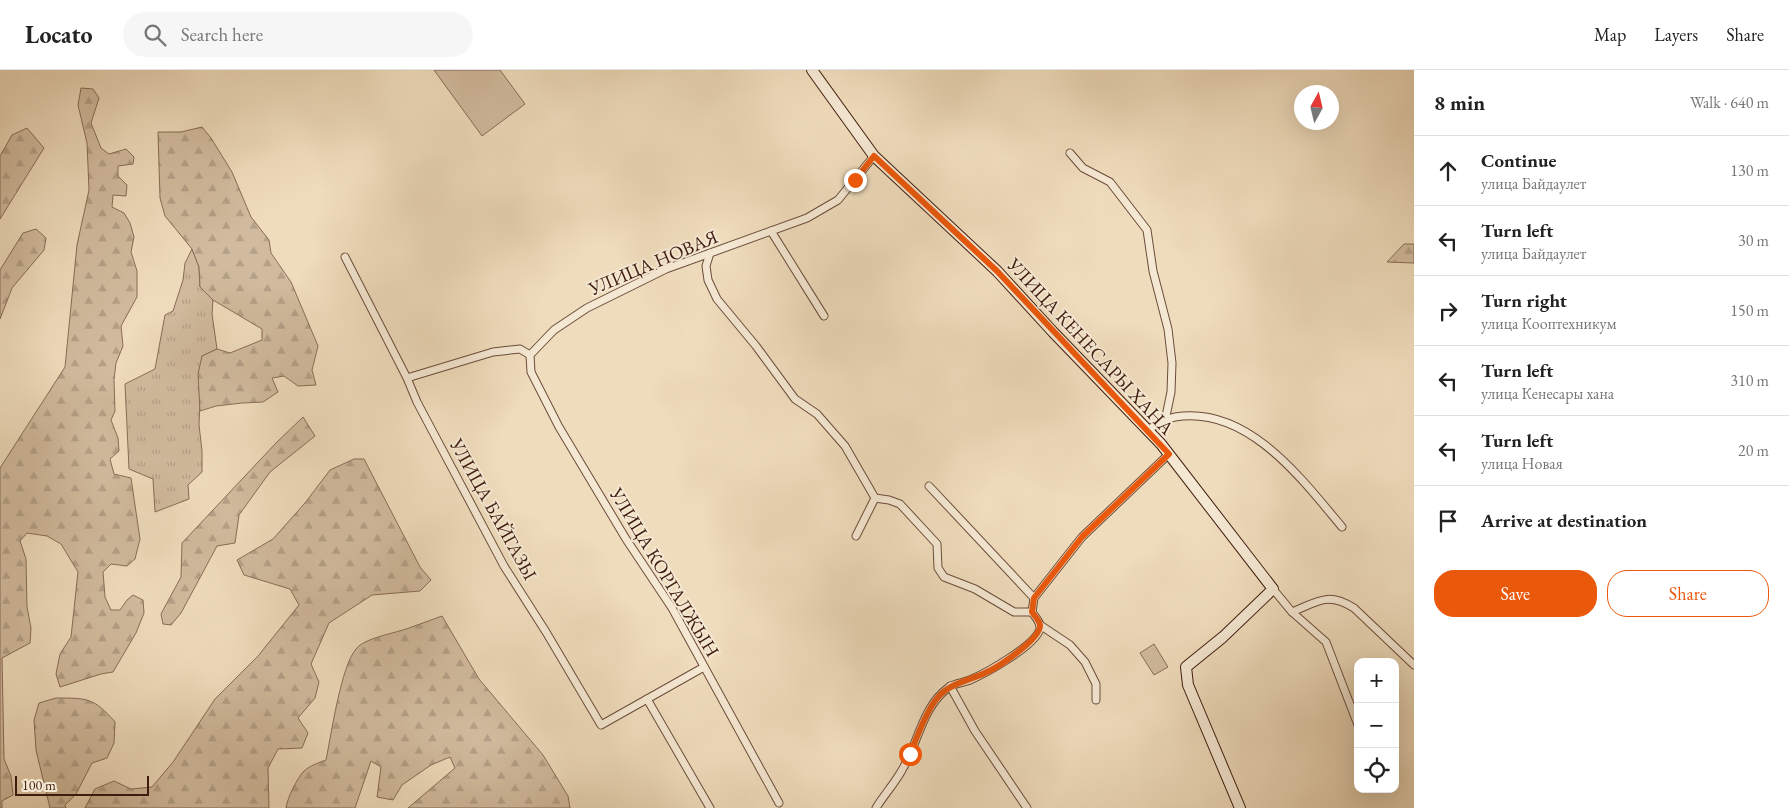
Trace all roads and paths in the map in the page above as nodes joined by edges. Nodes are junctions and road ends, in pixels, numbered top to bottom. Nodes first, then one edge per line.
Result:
1 (812, 70) edge
2 (1070, 153) dead end
3 (874, 156) junction
4 (771, 231) junction
5 (710, 253) junction
6 (345, 258) dead end
7 (824, 316) dead end
8 (530, 355) junction
9 (407, 378) junction
10 (1165, 421) junction
11 (1147, 430) junction
12 (1169, 454) junction
13 (929, 486) dead end
14 (875, 498) junction
15 (1342, 527) dead end
16 (856, 536) dead end
17 (1273, 589) junction
18 (1034, 598) junction
19 (1032, 612) junction
20 (1292, 612) junction
21 (1040, 626) junction
22 (1414, 665) edge
23 (704, 667) junction
24 (950, 686) junction
25 (646, 698) junction
26 (1096, 700) dead end
27 (1354, 715) edge
28 (779, 803) dead end
29 (710, 808) edge
30 (876, 808) edge
31 (1027, 808) edge
32 (1240, 808) edge

1 - 3 street, УЛИЦА КЕНЕСАРЫ ХАНА
2 - 10 street
3 - 4 street, УЛИЦА НОВАЯ
3 - 11 street, УЛИЦА КЕНЕСАРЫ ХАНА
4 - 5 street, УЛИЦА НОВАЯ
4 - 7 street
5 - 8 street, УЛИЦА НОВАЯ
5 - 14 street
6 - 9 street, УЛИЦА БАЙГАЗЫ
8 - 9 street
8 - 23 street, УЛИЦА КОРГАЛЖЫН
9 - 25 street, УЛИЦА БАЙГАЗЫ
10 - 11 street
10 - 15 street
11 - 12 street, УЛИЦА КЕНЕСАРЫ ХАНА
12 - 17 street, УЛИЦА КЕНЕСАРЫ ХАНА
12 - 18 street
13 - 18 street
14 - 16 street
14 - 19 street
17 - 20 street
17 - 32 street
18 - 19 street
19 - 21 street
20 - 22 street
20 - 27 street
21 - 24 street
21 - 26 street
23 - 25 street, УЛИЦА БАЙГАЗЫ
23 - 28 street, УЛИЦА КОРГАЛЖЫН
24 - 30 street
24 - 31 street
25 - 29 street

